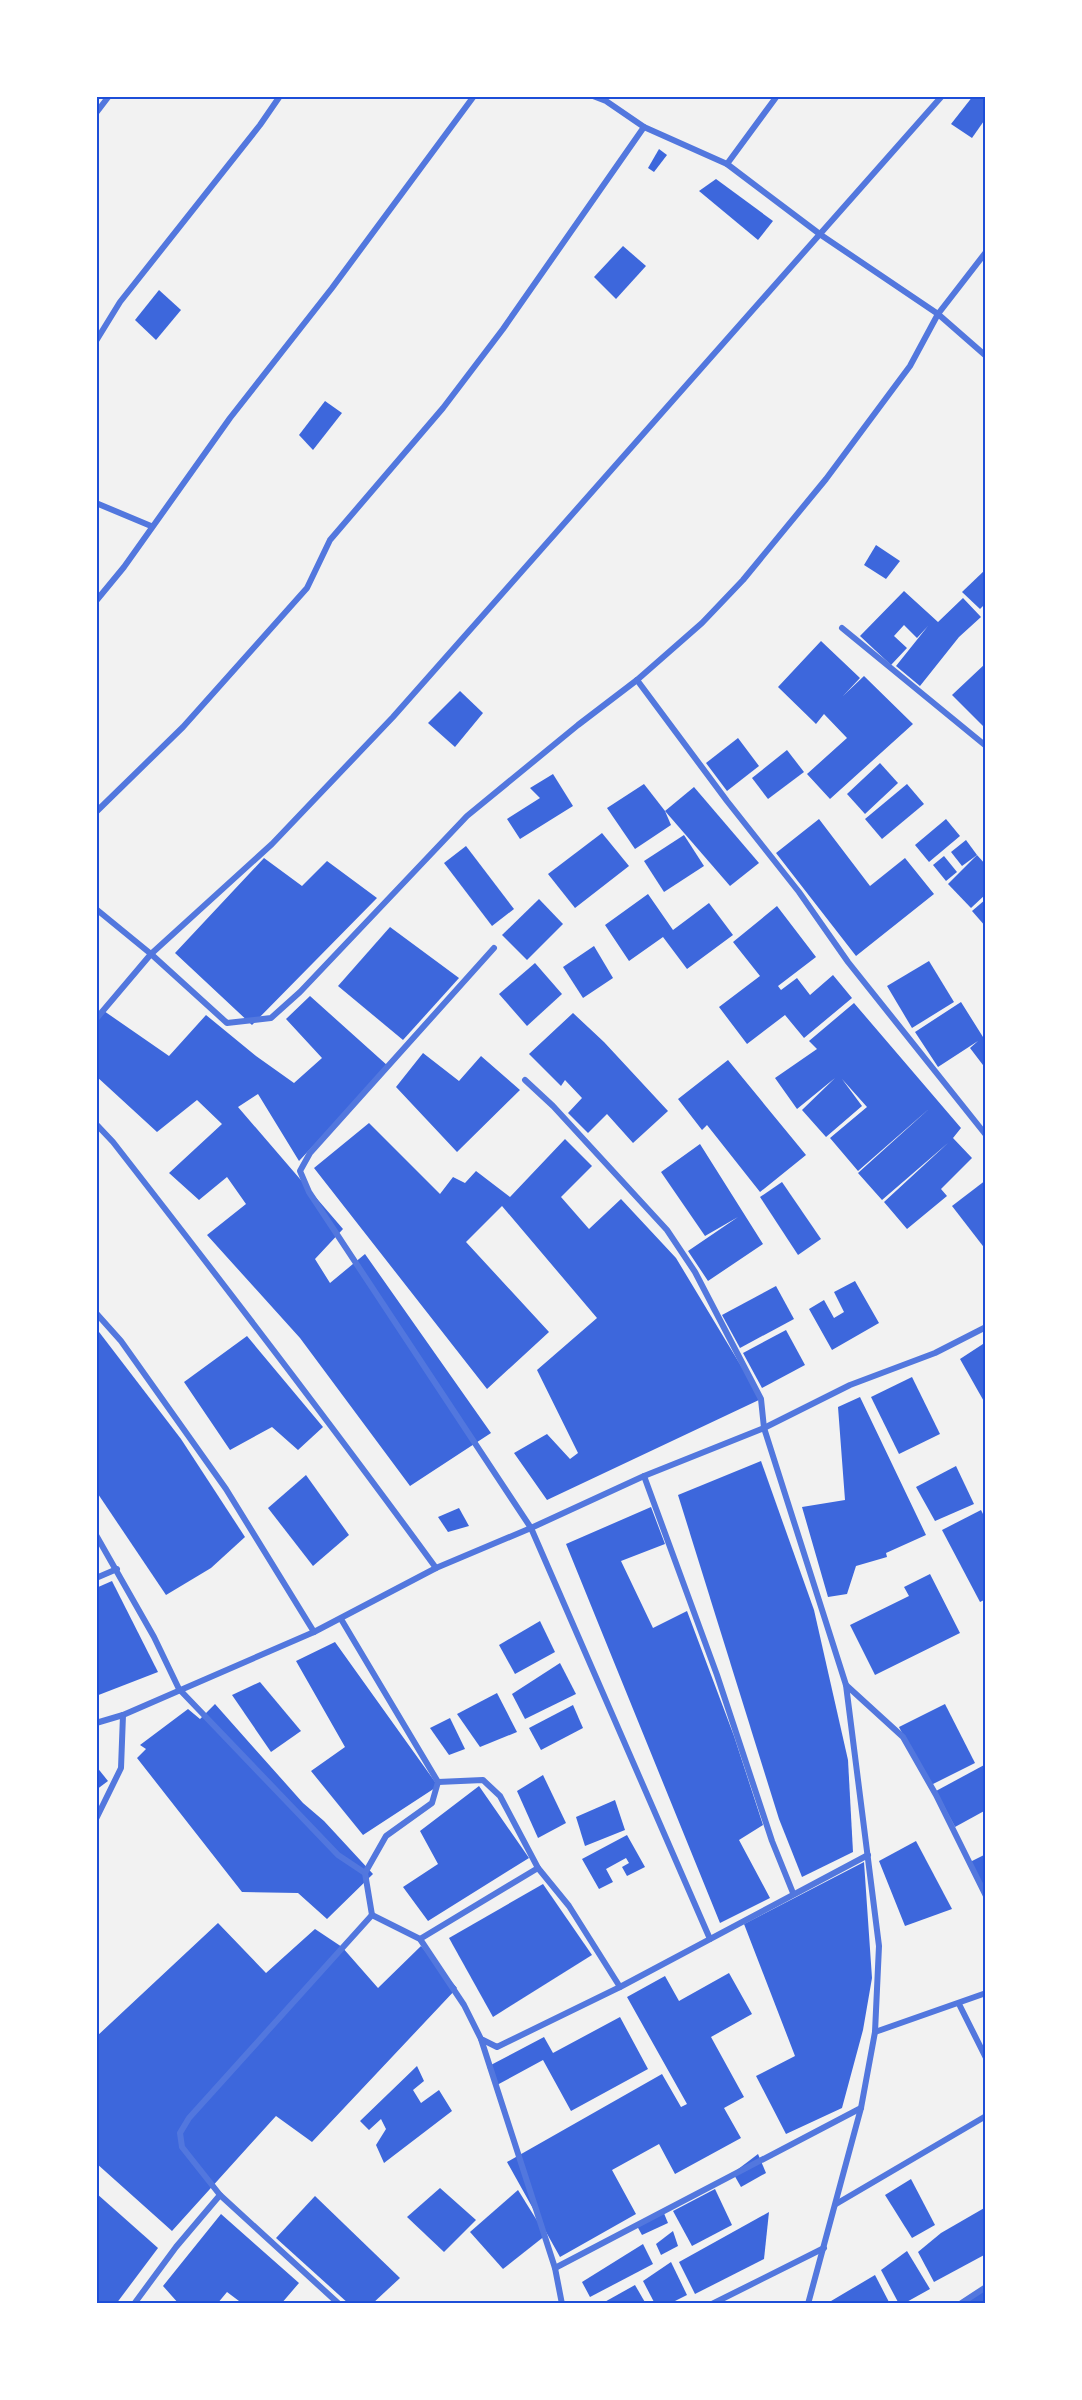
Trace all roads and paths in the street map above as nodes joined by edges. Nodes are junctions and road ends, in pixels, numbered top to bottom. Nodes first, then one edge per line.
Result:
1 (109, 96) edge
2 (280, 96) edge
3 (474, 96) edge
4 (593, 96) edge
5 (777, 96) edge
6 (942, 96) edge
7 (608, 98) edge
8 (96, 113) edge
9 (644, 127) junction
10 (727, 164) junction
11 (821, 235) junction
12 (986, 252) edge
13 (938, 314) junction
14 (96, 341) edge
15 (986, 356) edge
16 (96, 503) edge
17 (151, 525) junction
18 (96, 601) edge
19 (842, 628) dead end
20 (637, 680) junction
21 (986, 746) edge
22 (96, 812) edge
23 (96, 909) edge
24 (494, 948) dead end
25 (151, 954) junction
26 (96, 1019) edge
27 (525, 1080) dead end
28 (96, 1124) edge
29 (986, 1135) edge
30 (96, 1313) edge
31 (986, 1327) edge
32 (764, 1428) junction
33 (644, 1476) junction
34 (531, 1528) junction
35 (96, 1535) edge
36 (436, 1568) junction
37 (117, 1569) junction
38 (96, 1578) edge
39 (341, 1619) junction
40 (314, 1632) junction
41 (846, 1685) junction
42 (179, 1689) junction
43 (123, 1715) junction
44 (96, 1724) edge
45 (438, 1782) junction
46 (96, 1820) edge
47 (868, 1855) junction
48 (538, 1868) junction
49 (364, 1873) junction
50 (793, 1893) junction
51 (986, 1896) edge
52 (372, 1915) junction
53 (420, 1939) junction
54 (710, 1939) junction
55 (620, 1987) junction
56 (986, 1993) edge
57 (959, 2004) junction
58 (875, 2032) junction
59 (481, 2039) junction
60 (986, 2058) edge
61 (861, 2108) junction
62 (986, 2116) edge
63 (220, 2195) junction
64 (836, 2204) junction
65 (824, 2248) junction
66 (555, 2268) junction
67 (986, 2287) edge
68 (134, 2304) edge
69 (339, 2304) edge
70 (562, 2304) edge
71 (712, 2304) edge
72 (808, 2304) edge
73 (960, 2304) edge

1 - 8 street
2 - 14 street
3 - 17 street
4 - 7 street
5 - 10 street
6 - 11 street
7 - 9 street
9 - 10 street
9 - 22 street
10 - 11 street
11 - 13 street
11 - 25 street
12 - 13 street
13 - 15 street
13 - 20 street
16 - 17 street
17 - 18 street
19 - 21 street
20 - 25 street
20 - 29 street
23 - 25 street
24 - 34 street
25 - 26 street
27 - 32 street
28 - 36 street
30 - 40 street
31 - 32 street
32 - 33 street
32 - 41 street
33 - 34 street
33 - 50 street
34 - 36 street
34 - 54 street
35 - 37 street
36 - 39 street
37 - 38 street
37 - 42 street
39 - 40 street
39 - 45 street
40 - 42 street
41 - 47 street
41 - 51 street
42 - 43 street
42 - 49 street
43 - 44 street
43 - 46 street
45 - 48 street
45 - 49 street
47 - 50 street
47 - 58 street
48 - 53 street
48 - 55 street
49 - 52 street
50 - 54 street
52 - 53 street
52 - 63 street
53 - 59 street
54 - 55 street
55 - 59 street
56 - 57 street
57 - 58 street
57 - 60 street
58 - 61 street
59 - 66 street
61 - 64 street
61 - 66 street
62 - 64 street
63 - 68 street
63 - 69 street
64 - 65 street
65 - 71 street
65 - 72 street
66 - 70 street
67 - 73 street

